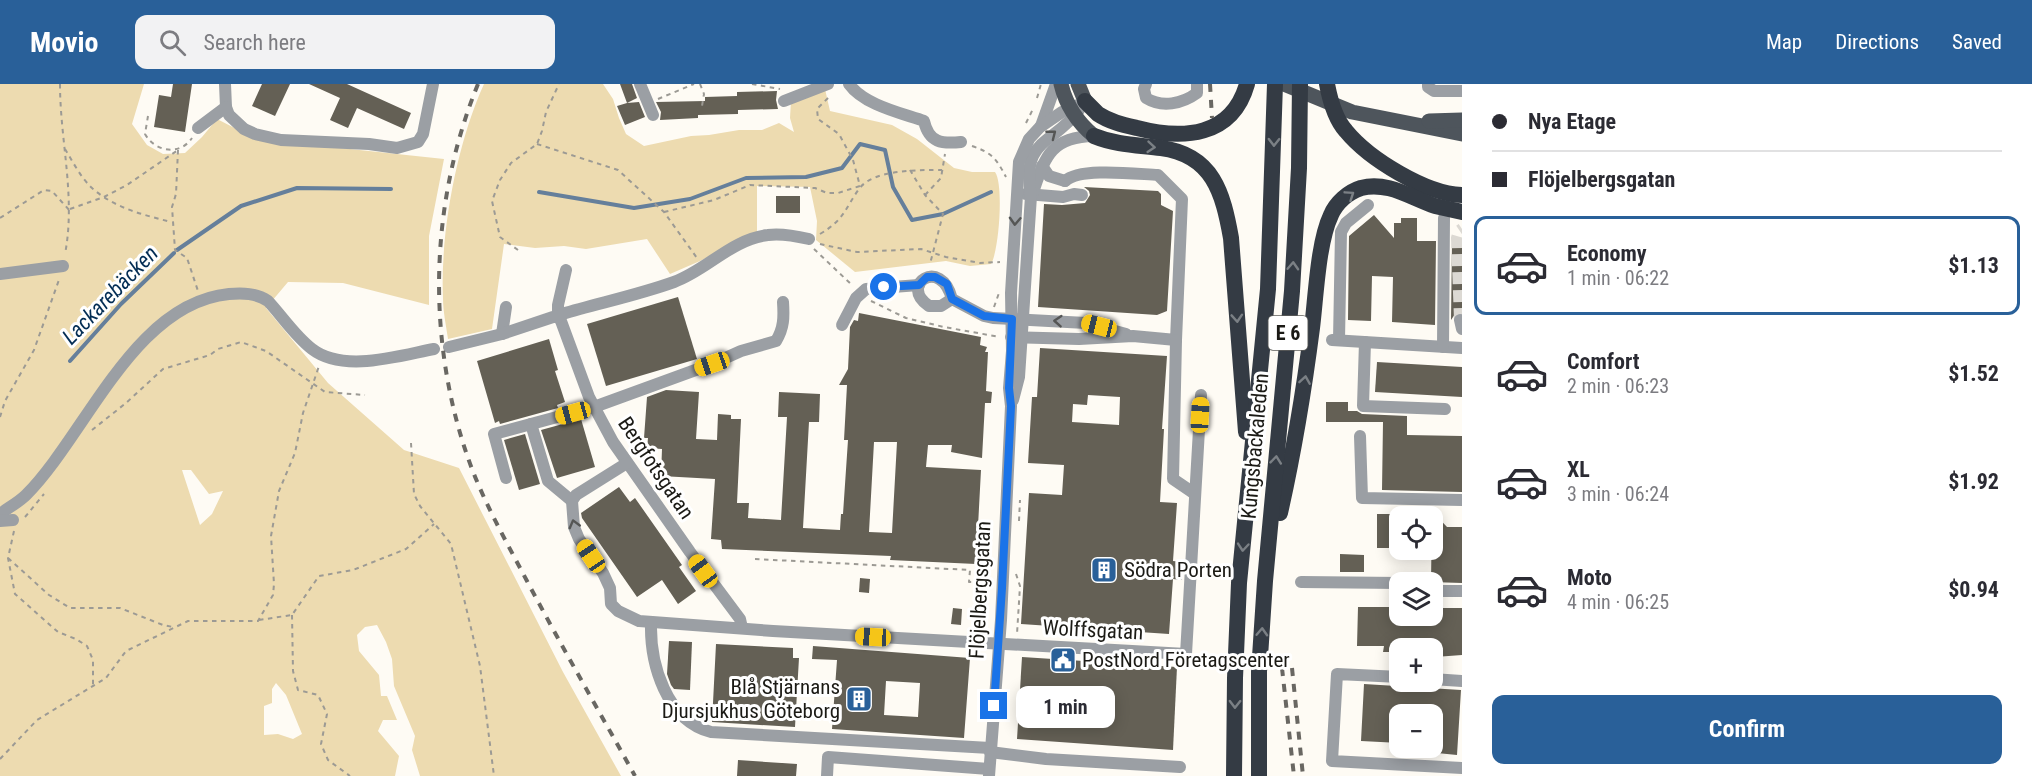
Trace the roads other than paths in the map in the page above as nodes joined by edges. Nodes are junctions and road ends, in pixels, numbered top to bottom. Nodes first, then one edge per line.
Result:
1 (225, 84) edge
2 (433, 84) edge
3 (640, 84) edge
4 (849, 84) edge
5 (1056, 84) edge
6 (1061, 84) edge
7 (1146, 84) edge
8 (1197, 84) edge
9 (1247, 84) edge
10 (1275, 84) edge
11 (1284, 84) edge
12 (1300, 84) edge
13 (1327, 84) edge
14 (1428, 84) edge
15 (831, 88) edge
16 (1462, 90) edge
17 (1078, 97) edge
18 (786, 100) road end
19 (226, 108) junction
20 (651, 109) road end
21 (1462, 120) edge
22 (1438, 125) junction
23 (1040, 127) junction
24 (198, 128) road end
25 (1462, 134) edge
26 (1094, 136) junction
27 (961, 142) road end
28 (1042, 166) junction
29 (1065, 181) junction
30 (1013, 187) junction
31 (1462, 195) edge
32 (1031, 196) junction
33 (1368, 205) dead end
34 (1462, 212) edge
35 (1444, 218) dead end
36 (809, 238) road end
37 (63, 266) road end
38 (566, 270) dead end
39 (0, 274) edge
40 (923, 281) junction
41 (952, 299) junction
42 (783, 302) dead end
43 (506, 307) dead end
44 (558, 317) junction
45 (1017, 319) junction
46 (842, 325) dead end
47 (1099, 326) junction
48 (502, 334) junction
49 (1133, 336) junction
50 (1011, 337) junction
51 (1097, 339) junction
52 (1176, 340) junction
53 (1365, 342) junction
54 (449, 347) dead end
55 (1443, 347) junction
56 (1462, 348) edge
57 (434, 349) dead end
58 (1201, 395) dead end
59 (594, 407) junction
60 (1445, 410) dead end
61 (531, 424) junction
62 (1360, 436) dead end
63 (627, 463) junction
64 (1250, 469) junction
65 (506, 478) dead end
66 (1195, 494) junction
67 (1462, 500) edge
68 (572, 501) junction
69 (0, 514) edge
70 (1265, 581) junction
71 (1301, 582) dead end
72 (1389, 583) edge
73 (1443, 591) edge
74 (1462, 591) edge
75 (651, 623) junction
76 (742, 628) junction
77 (999, 644) junction
78 (1389, 676) edge
79 (1443, 680) edge
80 (1462, 681) edge
81 (990, 750) junction
82 (1180, 767) dead end
83 (1462, 768) edge
84 (989, 772) edge
85 (827, 776) edge
86 (1234, 776) edge
87 (1259, 776) edge

1 - 19 street
2 - 19 street
3 - 20 street
4 - 27 street
5 - 23 street, Flöjelbergsgatan
6 - 17 main road
7 - 8 street
9 - 17 highway
10 -> 64 highway, Kungsbackaleden / E 6
11 - 22 main road
70 -> 12 highway, Kungsbackaleden / E 6
13 - 31 highway
14 - 16 street
15 - 18 street
17 - 23 street, Flöjelbergsgatan
17 - 26 main road
32 -> 17 street, Flöjelbergsgatan
19 - 24 street
21 - 22 main road
22 - 25 main road
23 - 30 street, Flöjelbergsgatan
26 - 28 street, Flöjelbergsgatan
26 -> 64 highway
28 - 29 street
28 - 32 street, Flöjelbergsgatan
29 - 32 street
29 - 52 street
30 - 32 street
30 -> 45 street, Flöjelbergsgatan
32 - 45 street, Flöjelbergsgatan
33 - 53 street
70 -> 34 highway
35 - 55 street
36 - 44 street
37 - 39 street
38 - 44 street
40 - 41 street
40 - 41 street
40 - 46 street
41 - 45 street
42 - 59 street
43 - 48 street
44 - 48 street
44 - 59 street, Bergfotsgatan
47 -> 45 street
45 - 50 street, Flöjelbergsgatan
47 - 49 street
47 - 51 street
48 - 54 street
49 - 51 street
49 - 52 street
50 - 51 street
50 - 77 street, Flöjelbergsgatan
52 - 66 street
53 - 55 street
53 - 60 street
55 - 56 street
57 - 69 street
58 - 66 street
59 - 61 street
59 - 63 street, Bergfotsgatan
61 - 65 street
61 - 68 street
62 - 67 street
63 - 68 street
63 - 76 street, Bergfotsgatan
64 -> 86 highway, Kungsbackaleden / E 6
66 - 77 street, Wolffsgatan
75 -> 68 street
87 -> 70 highway, Kungsbackaleden / E 6
71 - 72 street
73 - 74 street
75 - 76 street
75 - 81 street
76 - 77 street
77 - 81 street, Flöjelbergsgatan
78 - 83 street
79 - 80 street
81 - 82 street
81 - 84 street, Flöjelbergsgatan
84 - 85 street

